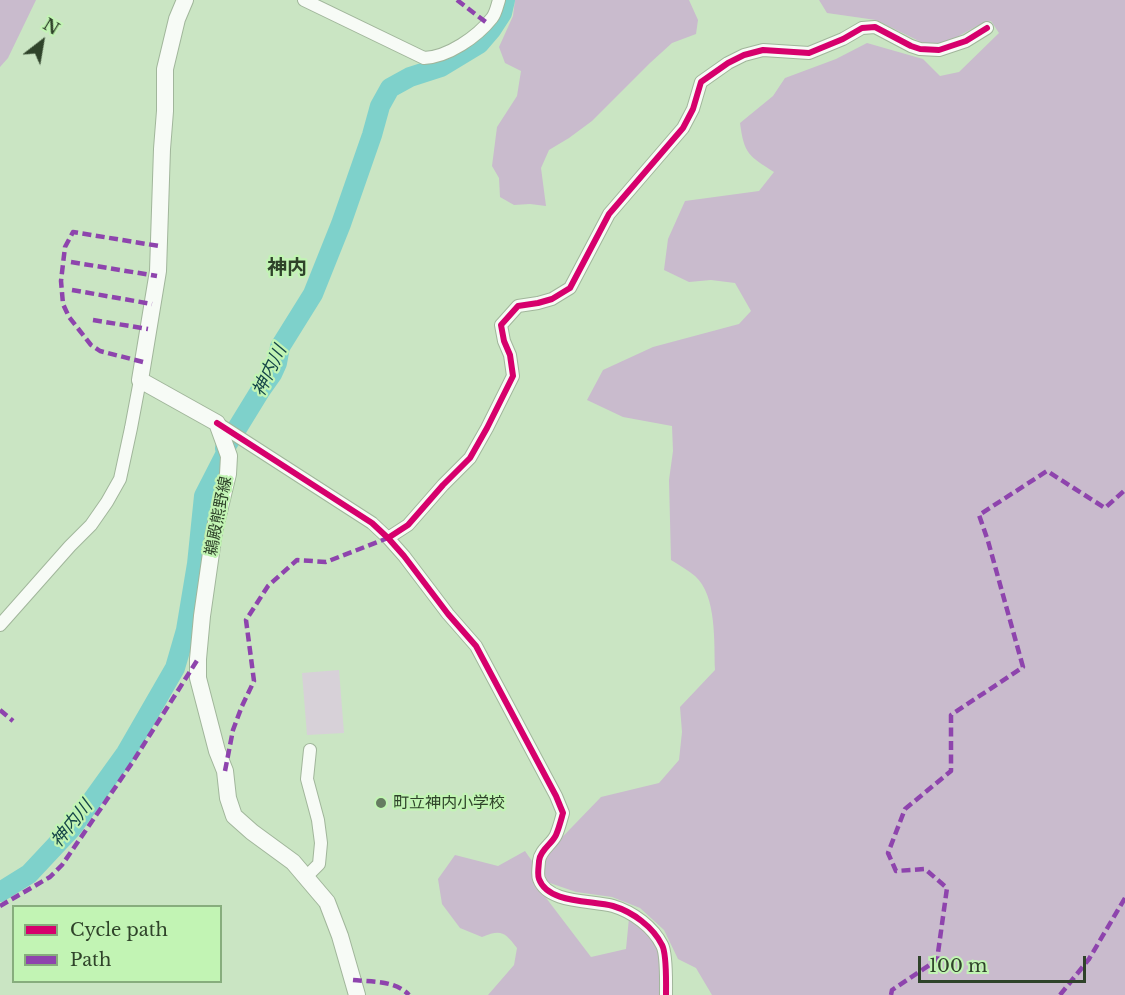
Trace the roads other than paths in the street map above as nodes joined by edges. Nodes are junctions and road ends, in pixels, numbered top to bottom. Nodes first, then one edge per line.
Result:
1 (185, 0) edge
2 (304, 0) edge
3 (499, 0) edge
4 (987, 28) dead end
5 (140, 380) junction
6 (217, 423) junction
7 (388, 538) junction
8 (0, 625) edge
9 (310, 750) dead end
10 (306, 877) junction
11 (357, 995) edge
12 (666, 995) edge

1 - 5 main road
2 - 3 street
4 - 7 street
5 - 6 main road
5 - 8 street
6 - 7 street
6 - 10 main road, 鵜殿熊野線
7 - 12 street
9 - 10 street
10 - 11 main road, 鵜殿熊野線

